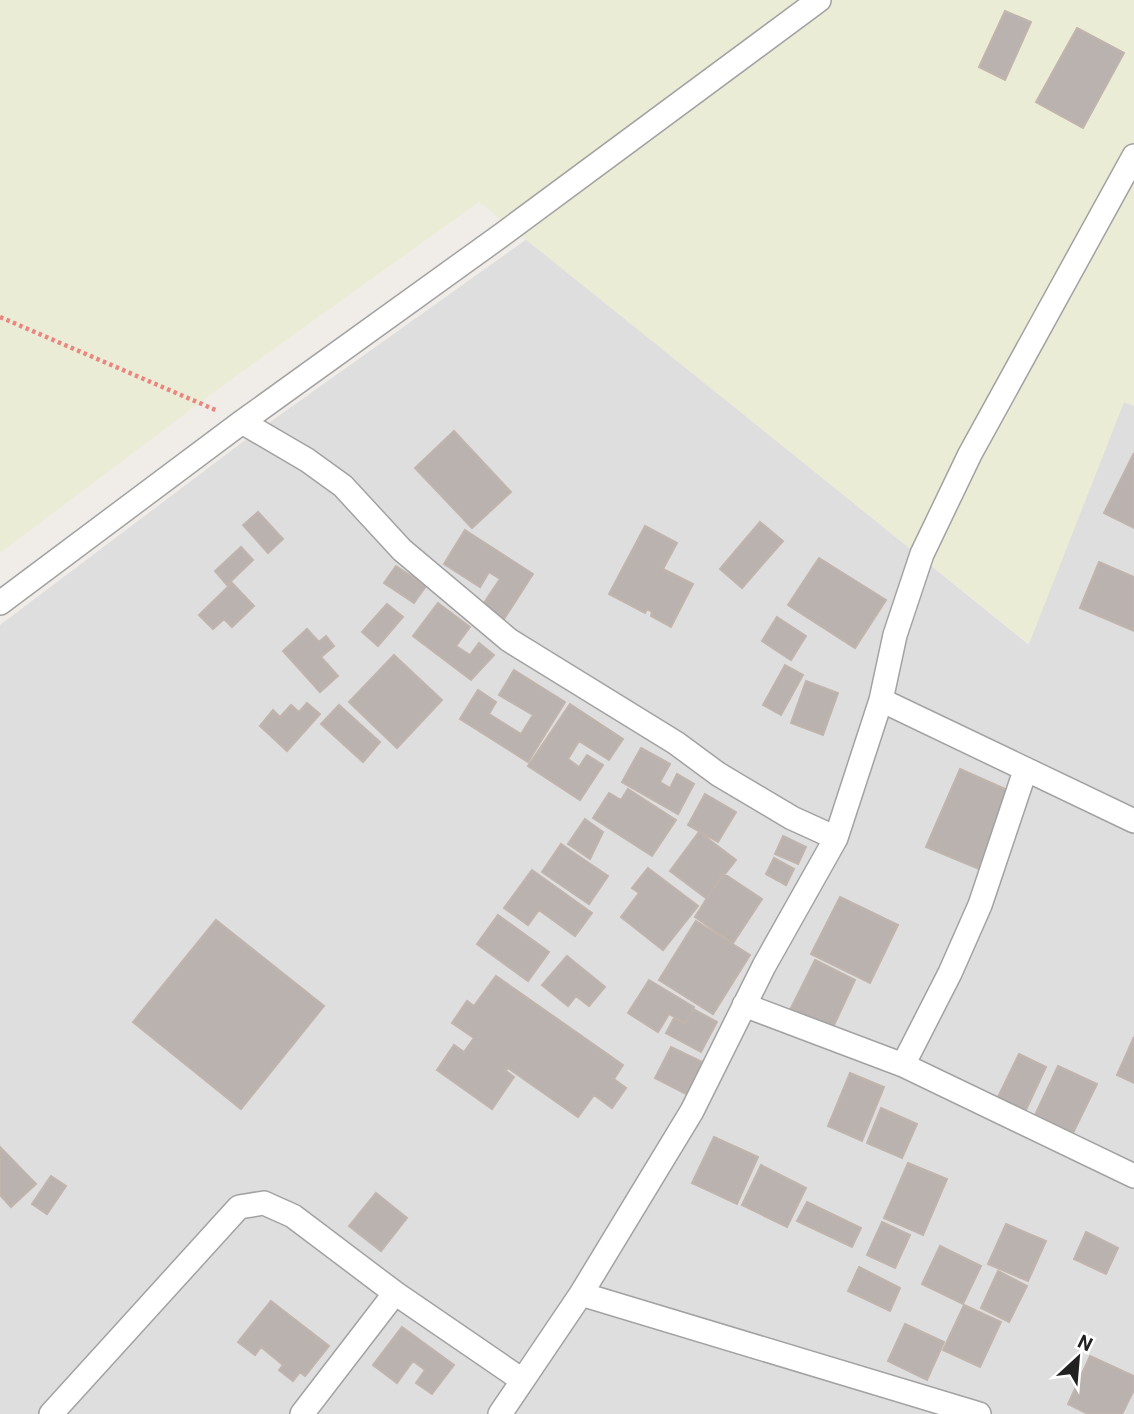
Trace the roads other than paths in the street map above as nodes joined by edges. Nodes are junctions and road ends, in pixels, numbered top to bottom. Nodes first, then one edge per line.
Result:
1 (819, 0) edge
2 (1134, 156) edge
3 (242, 422) junction
4 (0, 603) edge
5 (881, 700) junction
6 (1025, 771) junction
7 (1134, 821) edge
8 (836, 838) junction
9 (744, 1005) junction
10 (903, 1065) junction
11 (1134, 1176) edge
12 (395, 1293) junction
13 (581, 1294) junction
14 (522, 1380) junction
15 (51, 1414) edge
16 (302, 1414) edge
17 (500, 1414) edge
18 (979, 1414) edge

1 - 3 street
2 - 5 street
3 - 4 street
3 - 8 street
5 - 6 street
5 - 8 street
6 - 7 street
6 - 10 street
8 - 9 street
9 - 10 street
9 - 13 street
10 - 11 street
12 - 14 street
12 - 15 street
12 - 16 street
13 - 14 street
13 - 18 street
14 - 17 street

